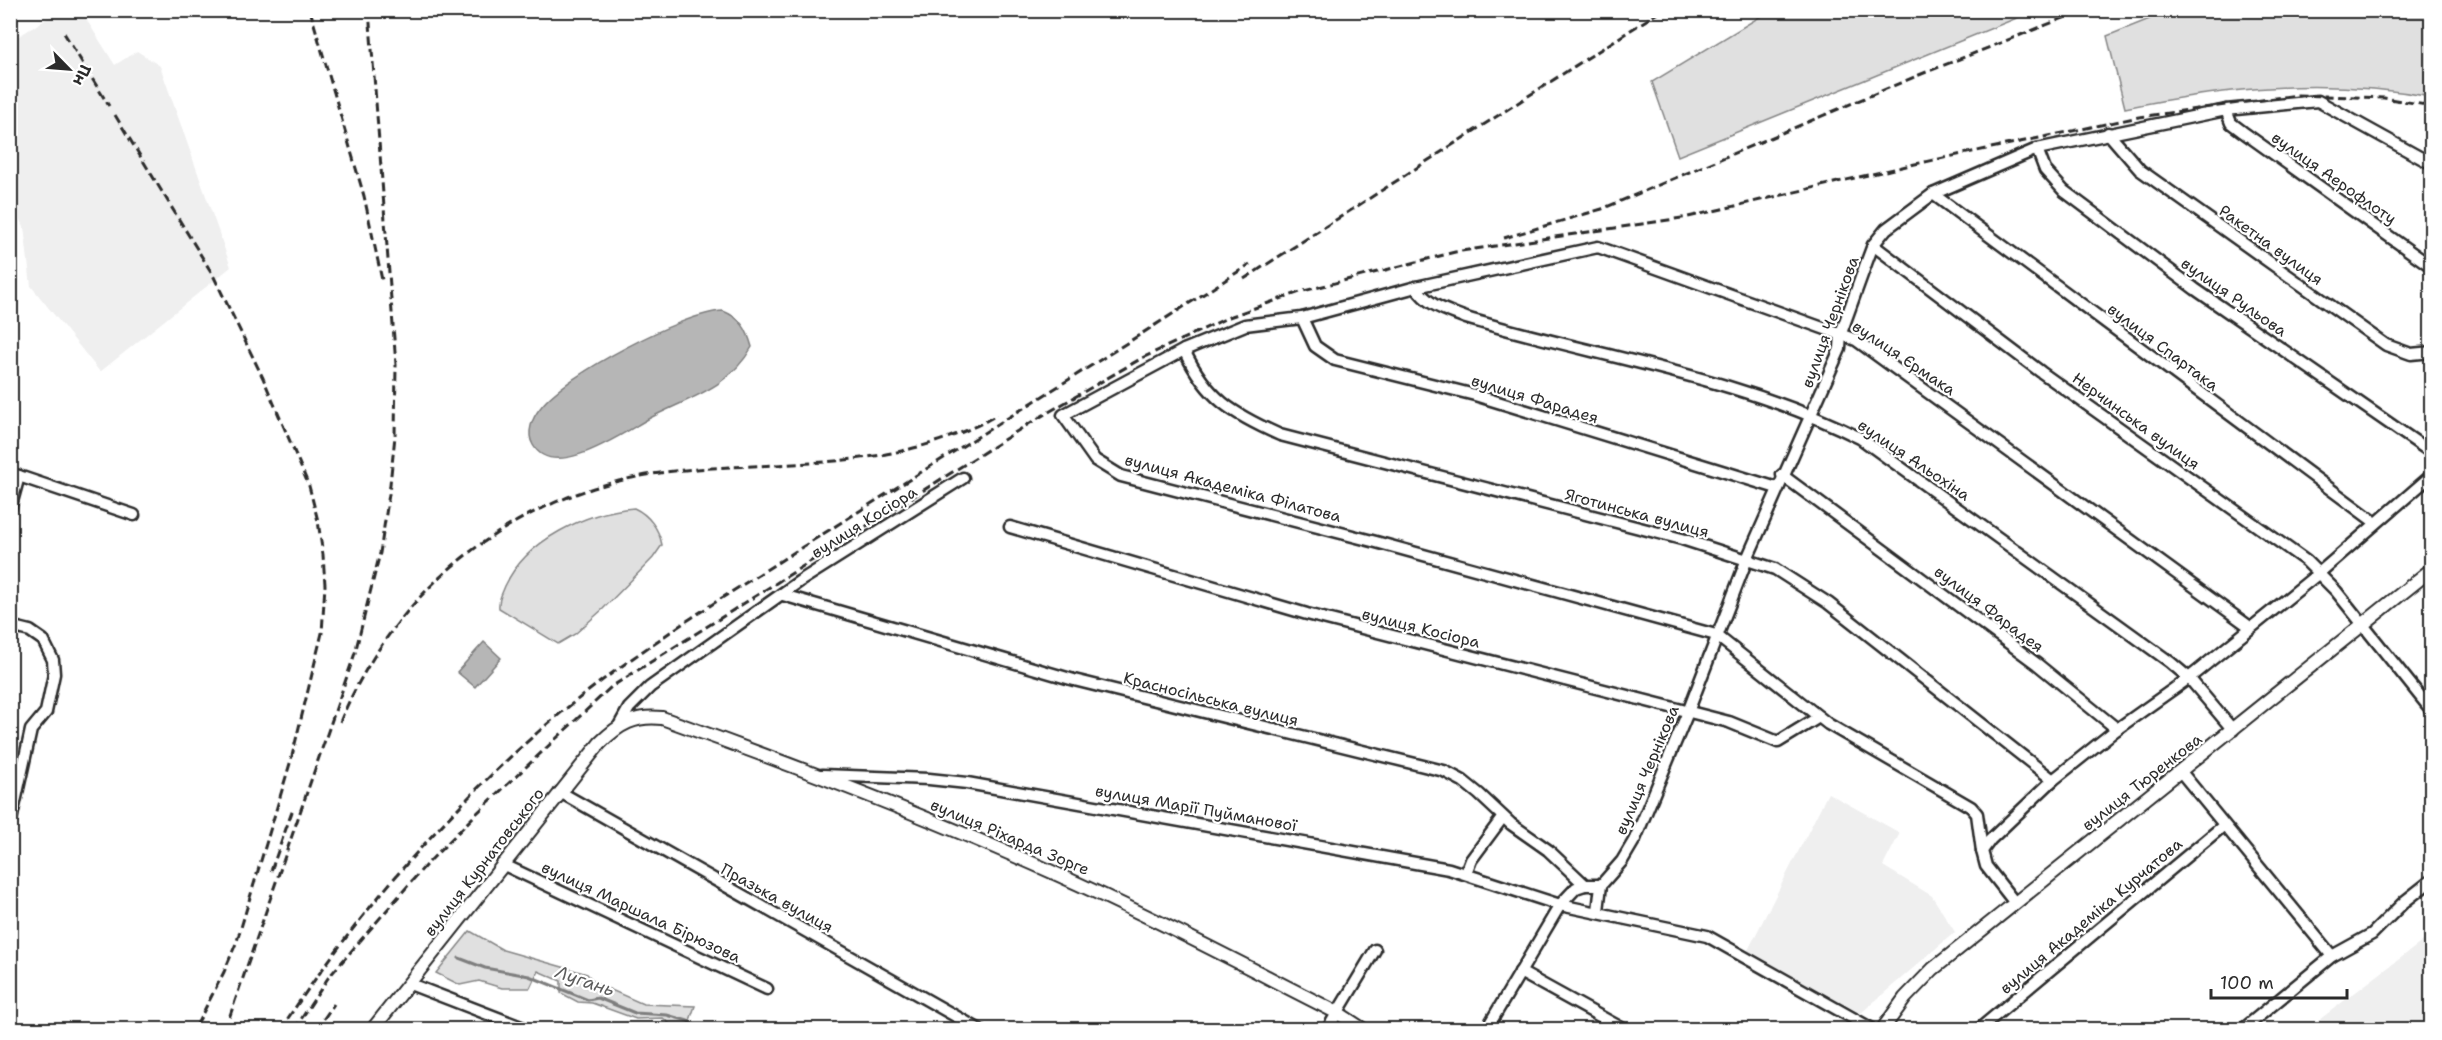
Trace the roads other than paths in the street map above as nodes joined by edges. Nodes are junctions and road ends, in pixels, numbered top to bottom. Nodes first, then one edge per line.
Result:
1 (2226, 110) junction
2 (2108, 133) junction
3 (2037, 149) junction
4 (2432, 164) edge
5 (1933, 194) junction
6 (1873, 245) junction
7 (2432, 267) edge
8 (1416, 287) junction
9 (1302, 318) junction
10 (1841, 333) junction
11 (1184, 351) junction
12 (2432, 352) edge
13 (1811, 416) junction
14 (2432, 453) edge
15 (15, 475) edge
16 (1782, 475) junction
17 (2432, 475) edge
18 (963, 478) dead end
19 (1777, 488) junction
20 (10, 509) edge
21 (134, 515) dead end
22 (2376, 523) junction
23 (1010, 527) dead end
24 (1747, 559) junction
25 (2432, 569) edge
26 (2319, 573) junction
27 (783, 595) junction
28 (10, 626) edge
29 (2250, 627) junction
30 (2367, 629) junction
31 (1716, 635) junction
32 (2189, 678) junction
33 (1688, 711) junction
34 (2432, 711) edge
35 (1819, 717) junction
36 (623, 723) junction
37 (2117, 729) junction
38 (2233, 730) junction
39 (2181, 772) junction
40 (821, 775) junction
41 (2053, 780) junction
42 (560, 792) junction
43 (1503, 817) junction
44 (10, 825) edge
45 (2223, 826) junction
46 (1982, 851) junction
47 (502, 864) junction
48 (1466, 873) junction
49 (2432, 880) edge
50 (1585, 885) junction
51 (1601, 885) junction
52 (2015, 903) junction
53 (1560, 905) junction
54 (1598, 911) junction
55 (1375, 950) dead end
56 (2332, 956) junction
57 (1520, 972) junction
58 (410, 984) junction
59 (767, 989) dead end
60 (1338, 1013) junction
61 (372, 1029) edge
62 (530, 1029) edge
63 (980, 1029) edge
64 (1327, 1029) edge
65 (1364, 1029) edge
66 (1487, 1029) edge
67 (1625, 1029) edge
68 (1874, 1029) edge
69 (1882, 1029) edge
70 (1978, 1029) edge
71 (2242, 1029) edge

1 - 2 street, вулиця Чернікова
1 - 4 street, вулиця Чернікова
1 - 7 street, вулиця Аерофлоту
2 - 3 street, вулиця Чернікова
2 - 12 street, Ракетна вулиця
3 - 5 street, вулиця Чернікова
3 - 14 street, вулиця Рульова
5 - 6 street, вулиця Чернікова
5 - 22 street, вулиця Спартака
6 - 10 street, вулиця Чернікова
6 - 26 street, Нерчинська вулиця
8 - 9 street, вулиця Академіка Філатова
8 - 10 street, вулиця Єрмака
8 - 13 street, вулиця Альохіна
9 - 11 street, вулиця Академіка Філатова
9 - 19 street, вулиця Фарадея
10 - 13 street, вулиця Чернікова
10 - 29 street, вулиця Єрмака
11 - 24 street, Яготинська вулиця
11 - 31 street, вулиця Академіка Філатова
13 - 16 street, вулиця Чернікова
13 - 32 street, вулиця Альохіна
15 - 20 street
15 - 21 street
16 - 19 street, вулиця Чернікова
16 - 37 street, вулиця Фарадея
17 - 22 street
18 - 27 street, вулиця Косіора
19 - 24 street, вулиця Чернікова
22 - 26 street
23 - 33 street, вулиця Косіора
24 - 31 street, вулиця Чернікова
24 - 41 street, Яготинська вулиця
25 - 30 street, вулиця Тюренкова
26 - 29 street
26 - 30 street, Нерчинська вулиця
27 - 36 street, вулиця Косіора
27 - 43 street, Красносільська вулиця
28 - 44 street
29 - 32 street
30 - 34 street, Нерчинська вулиця
30 - 38 street, вулиця Тюренкова
31 - 33 street, вулиця Чернікова
31 - 35 street
32 - 37 street
32 - 38 street, вулиця Альохіна
33 - 35 street, вулиця Косіора
33 - 51 street, вулиця Чернікова
35 - 46 street
36 - 40 street, вулиця Ріхарда Зорге
36 - 42 street, вулиця Курнатовського
37 - 41 street
38 - 39 street, вулиця Тюренкова
39 - 45 street
39 - 52 street, вулиця Тюренкова
40 - 48 street, вулиця Марії Пуйманової
40 - 60 street, вулиця Ріхарда Зорге
41 - 46 street
42 - 47 street, вулиця Курнатовського
42 - 63 street, Празька вулиця
43 - 48 street
43 - 50 street, Красносільська вулиця
45 - 56 street
45 - 70 street, вулиця Академіка Курчатова
46 - 52 street
47 - 58 street, вулиця Курнатовського
47 - 59 street, вулиця Маршала Бірюзова
48 - 53 street, вулиця Марії Пуйманової
49 - 56 street
50 - 51 street
50 - 53 street
51 - 54 street
52 - 69 street, вулиця Тюренкова
53 - 54 street
53 - 57 street
54 - 68 street
55 - 60 street
56 - 71 street
57 - 66 street
57 - 67 street
58 - 61 street, вулиця Курнатовського
58 - 62 street
60 - 64 street
60 - 65 street, вулиця Ріхарда Зорге

